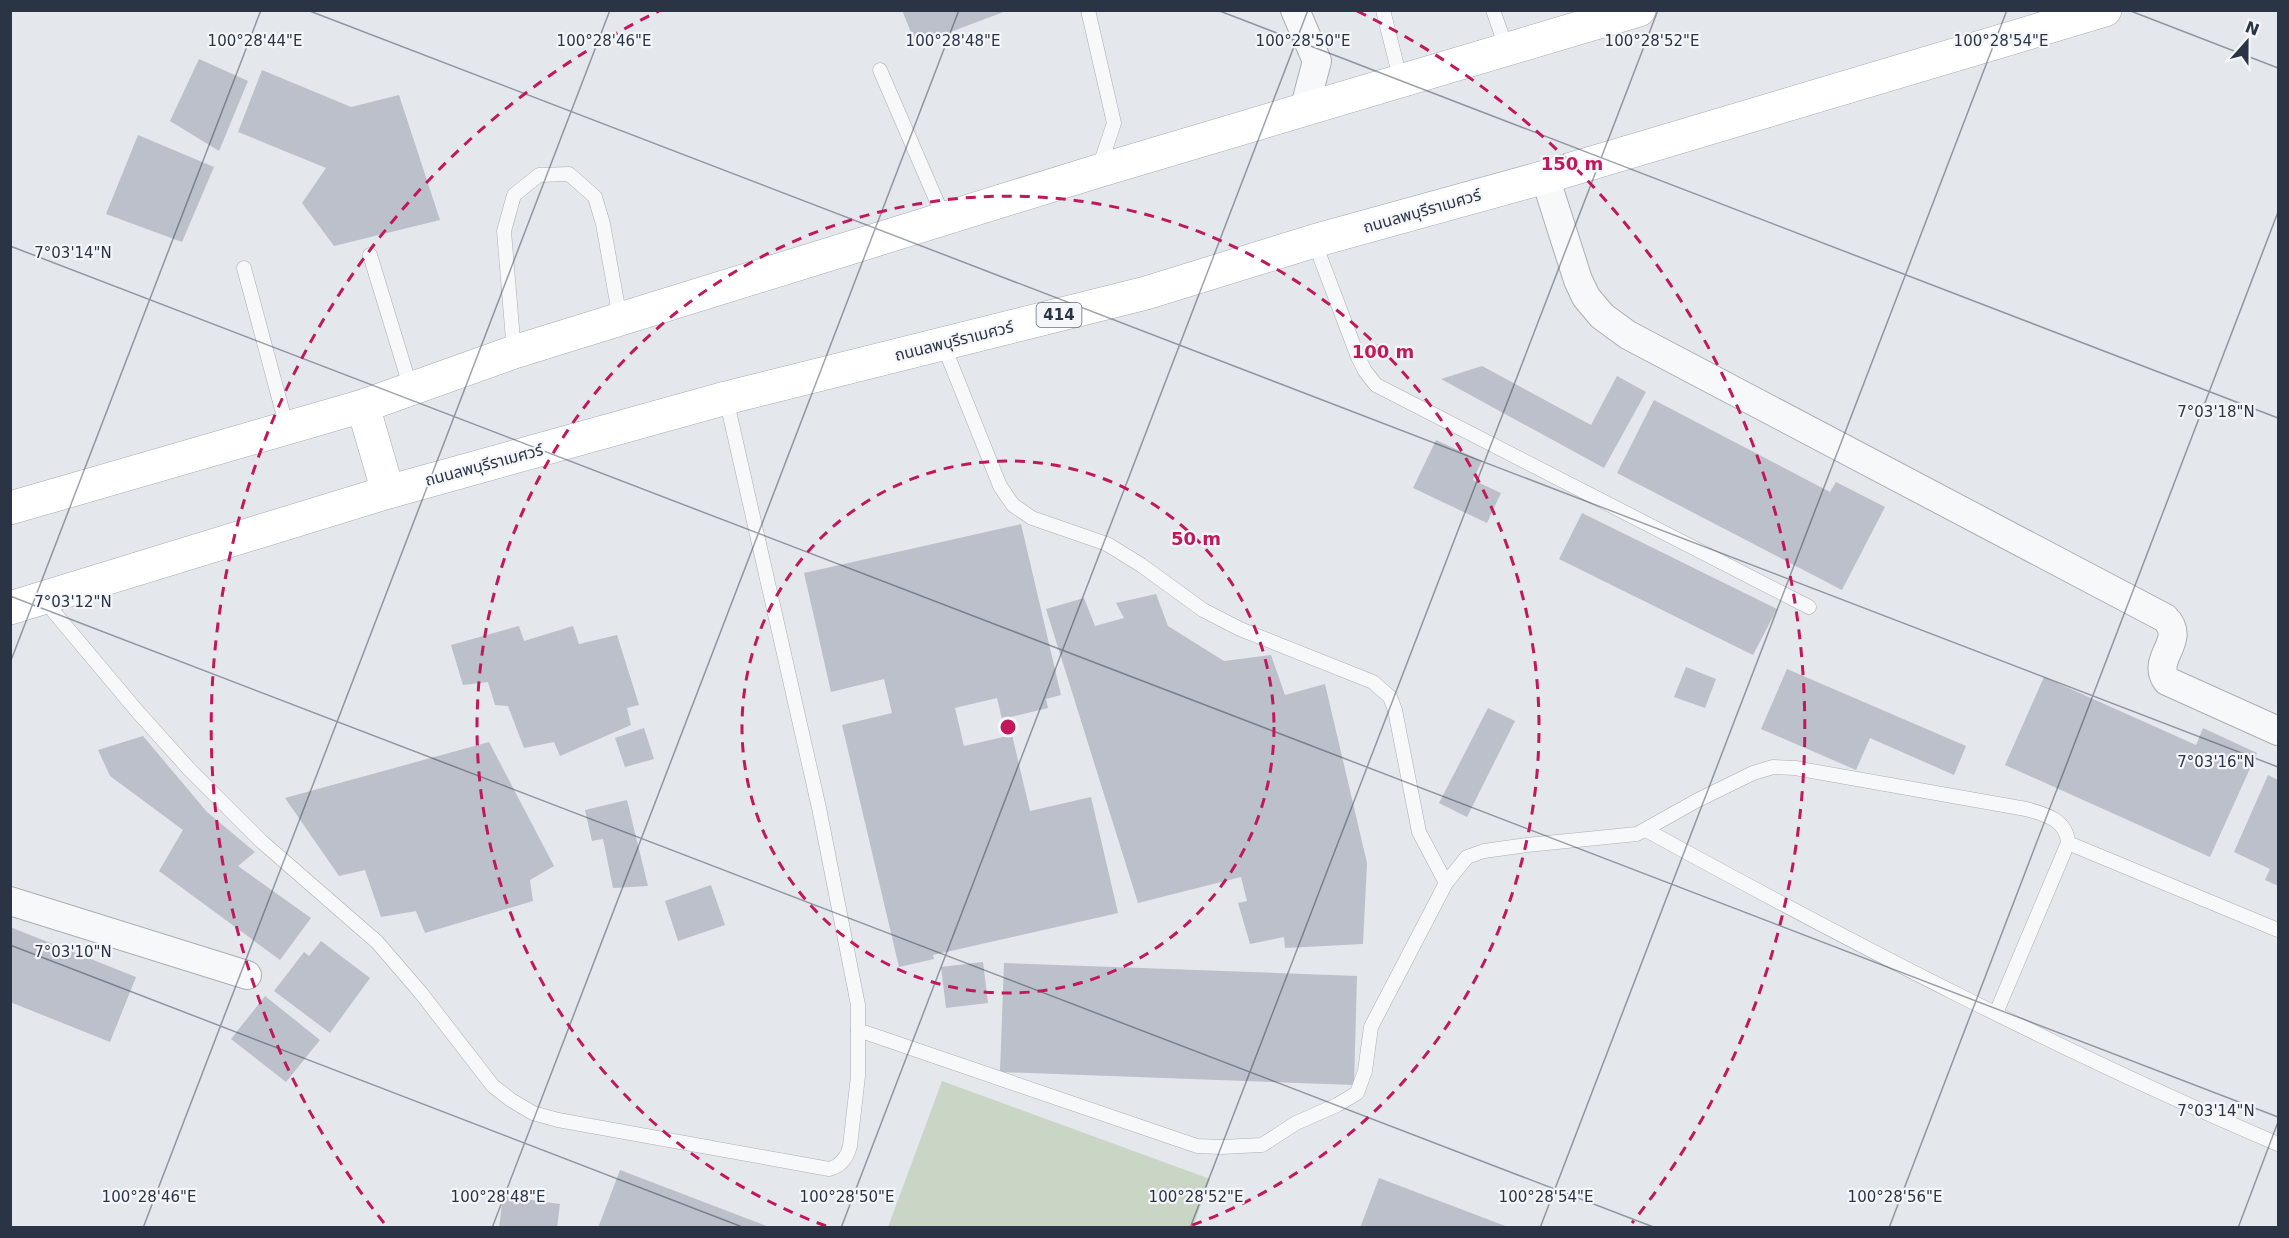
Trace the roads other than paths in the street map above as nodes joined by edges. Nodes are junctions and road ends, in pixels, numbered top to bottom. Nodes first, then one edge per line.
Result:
1 (1088, 10) edge
2 (1295, 10) edge
3 (1383, 10) edge
4 (1493, 10) edge
5 (1639, 10) edge
6 (2104, 10) edge
7 (1507, 50) junction
8 (880, 70) dead end
9 (1401, 82) junction
10 (1304, 110) junction
11 (1098, 171) junction
12 (1545, 177) junction
13 (945, 220) junction
14 (1314, 241) junction
15 (370, 255) dead end
16 (244, 268) dead end
17 (620, 319) junction
18 (943, 344) junction
19 (514, 352) junction
20 (411, 389) junction
21 (726, 398) junction
22 (363, 406) junction
23 (287, 428) junction
24 (388, 492) junction
25 (10, 508) edge
26 (42, 598) junction
27 (1809, 607) dead end
28 (10, 608) edge
29 (2278, 731) edge
30 (1646, 830) junction
31 (2068, 843) junction
32 (1446, 883) junction
33 (10, 901) edge
34 (2278, 930) edge
35 (247, 975) dead end
36 (1996, 1013) junction
37 (858, 1030) junction
38 (2278, 1143) edge

1 - 11 lane
2 - 10 street
3 - 9 lane
4 - 7 lane
5 - 7 main road
6 - 12 main road, ถนนลพบุรีราเมศวร์ / 414
7 - 9 main road
8 - 13 lane
9 - 10 main road
10 - 11 main road
11 - 13 main road
12 - 14 main road, ถนนลพบุรีราเมศวร์ / 414
12 - 29 street
13 - 17 main road
14 - 18 main road, ถนนลพบุรีราเมศวร์ / 414
14 - 27 lane
15 - 20 lane
16 - 23 lane
17 - 19 main road
17 - 19 lane
18 - 21 main road, ถนนลพบุรีราเมศวร์ / 414
18 - 32 lane
19 - 20 main road
20 - 22 main road
21 - 24 main road, ถนนลพบุรีราเมศวร์ / 414
21 - 37 lane
22 - 23 main road
22 - 24 main road
23 - 25 main road
24 - 26 main road, ถนนลพบุรีราเมศวร์ / 414
26 - 28 main road, ถนนลพบุรีราเมศวร์ / 414
26 - 37 lane
30 - 31 lane
30 - 32 lane
30 - 36 lane
31 - 34 lane
31 - 36 lane
32 - 37 lane
33 - 35 street
36 - 38 lane

